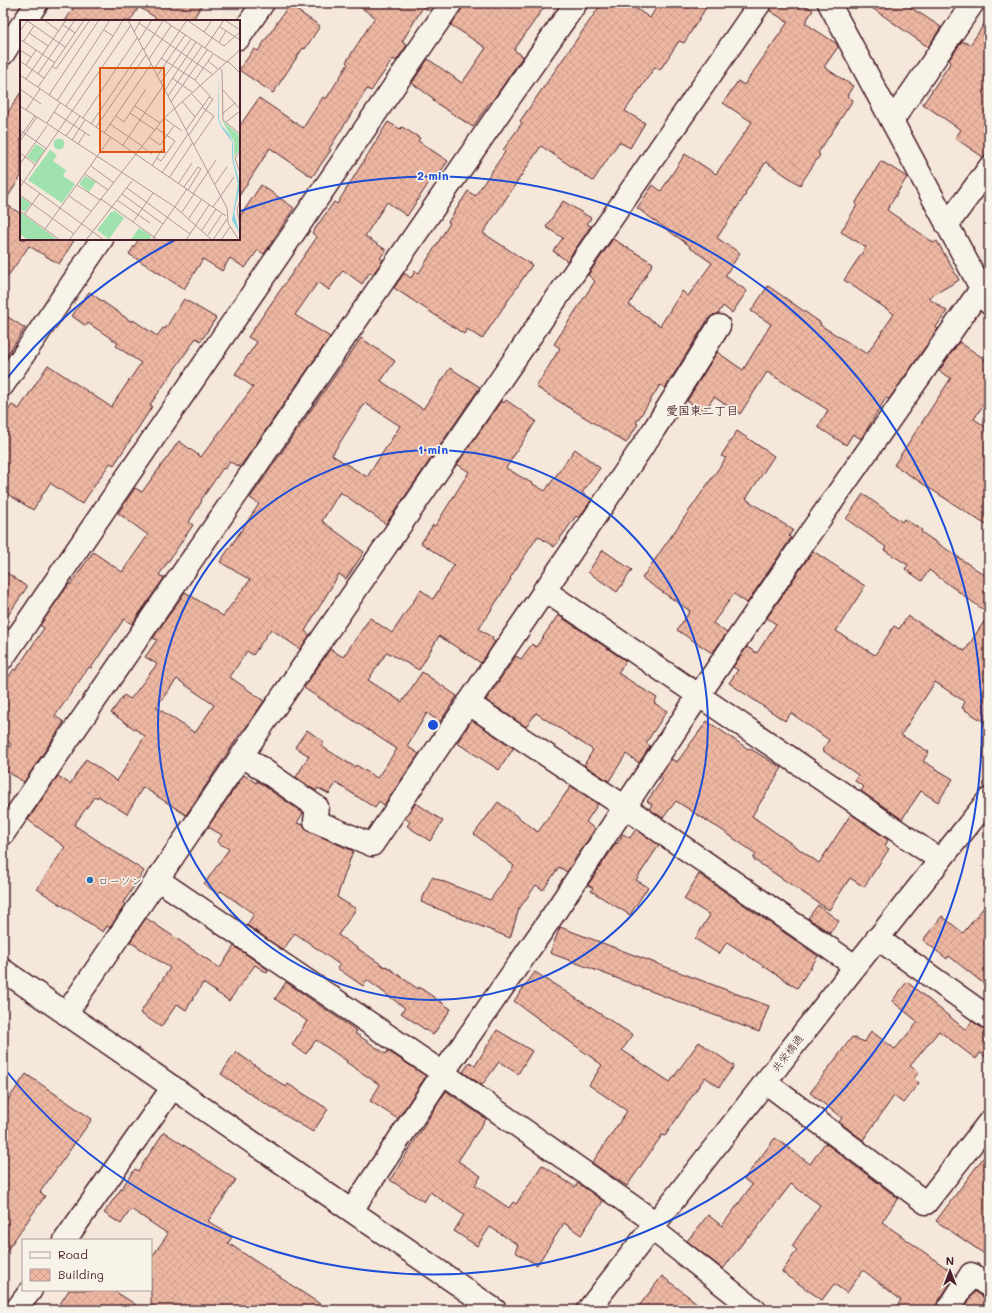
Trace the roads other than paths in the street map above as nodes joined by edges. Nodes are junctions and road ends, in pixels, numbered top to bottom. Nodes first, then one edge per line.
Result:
1 (36, 3) edge
2 (263, 3) edge
3 (451, 3) edge
4 (576, 3) edge
5 (760, 3) edge
6 (973, 3) edge
7 (834, 6) edge
8 (26, 20) edge
9 (20, 28) edge
10 (240, 37) edge
11 (3, 54) edge
12 (892, 121) junction
13 (989, 168) edge
14 (947, 225) junction
15 (101, 240) edge
16 (985, 296) edge
17 (719, 326) dead end
18 (3, 385) edge
19 (544, 590) junction
20 (3, 658) edge
21 (699, 695) junction
22 (468, 703) junction
23 (242, 755) junction
24 (989, 799) edge
25 (625, 807) junction
26 (3, 834) edge
27 (940, 860) junction
28 (157, 880) junction
29 (877, 938) junction
30 (855, 966) junction
31 (3, 970) edge
32 (66, 1014) junction
33 (989, 1018) edge
34 (443, 1073) junction
35 (765, 1082) junction
36 (173, 1087) junction
37 (989, 1122) edge
38 (352, 1210) junction
39 (654, 1225) junction
40 (67, 1239) edge
41 (989, 1286) edge
42 (30, 1291) edge
43 (16, 1310) edge
44 (495, 1310) edge
45 (588, 1310) edge
46 (755, 1310) edge
47 (948, 1310) edge

1 - 8 street
2 - 10 street
3 - 20 street
4 - 26 street
5 - 23 street
6 - 12 street
7 - 12 street
9 - 11 street
12 - 14 street
13 - 14 street
14 - 16 street
15 - 18 street
16 - 21 street
17 - 19 street
19 - 21 street
19 - 22 street
21 - 25 street
21 - 27 street
22 - 23 street
22 - 25 street
23 - 28 street
24 - 27 street, 共栄橋通
25 - 30 street
25 - 34 street
27 - 29 street, 共栄橋通
28 - 32 street
28 - 34 street
29 - 30 street, 共栄橋通
29 - 33 street
30 - 35 street, 共栄橋通
31 - 32 street
32 - 36 street
34 - 38 street
34 - 39 street
35 - 37 street
35 - 39 street, 共栄橋通
36 - 38 street
36 - 40 street
38 - 44 street
39 - 45 street, 共栄橋通
39 - 46 street
41 - 47 street
42 - 43 street

